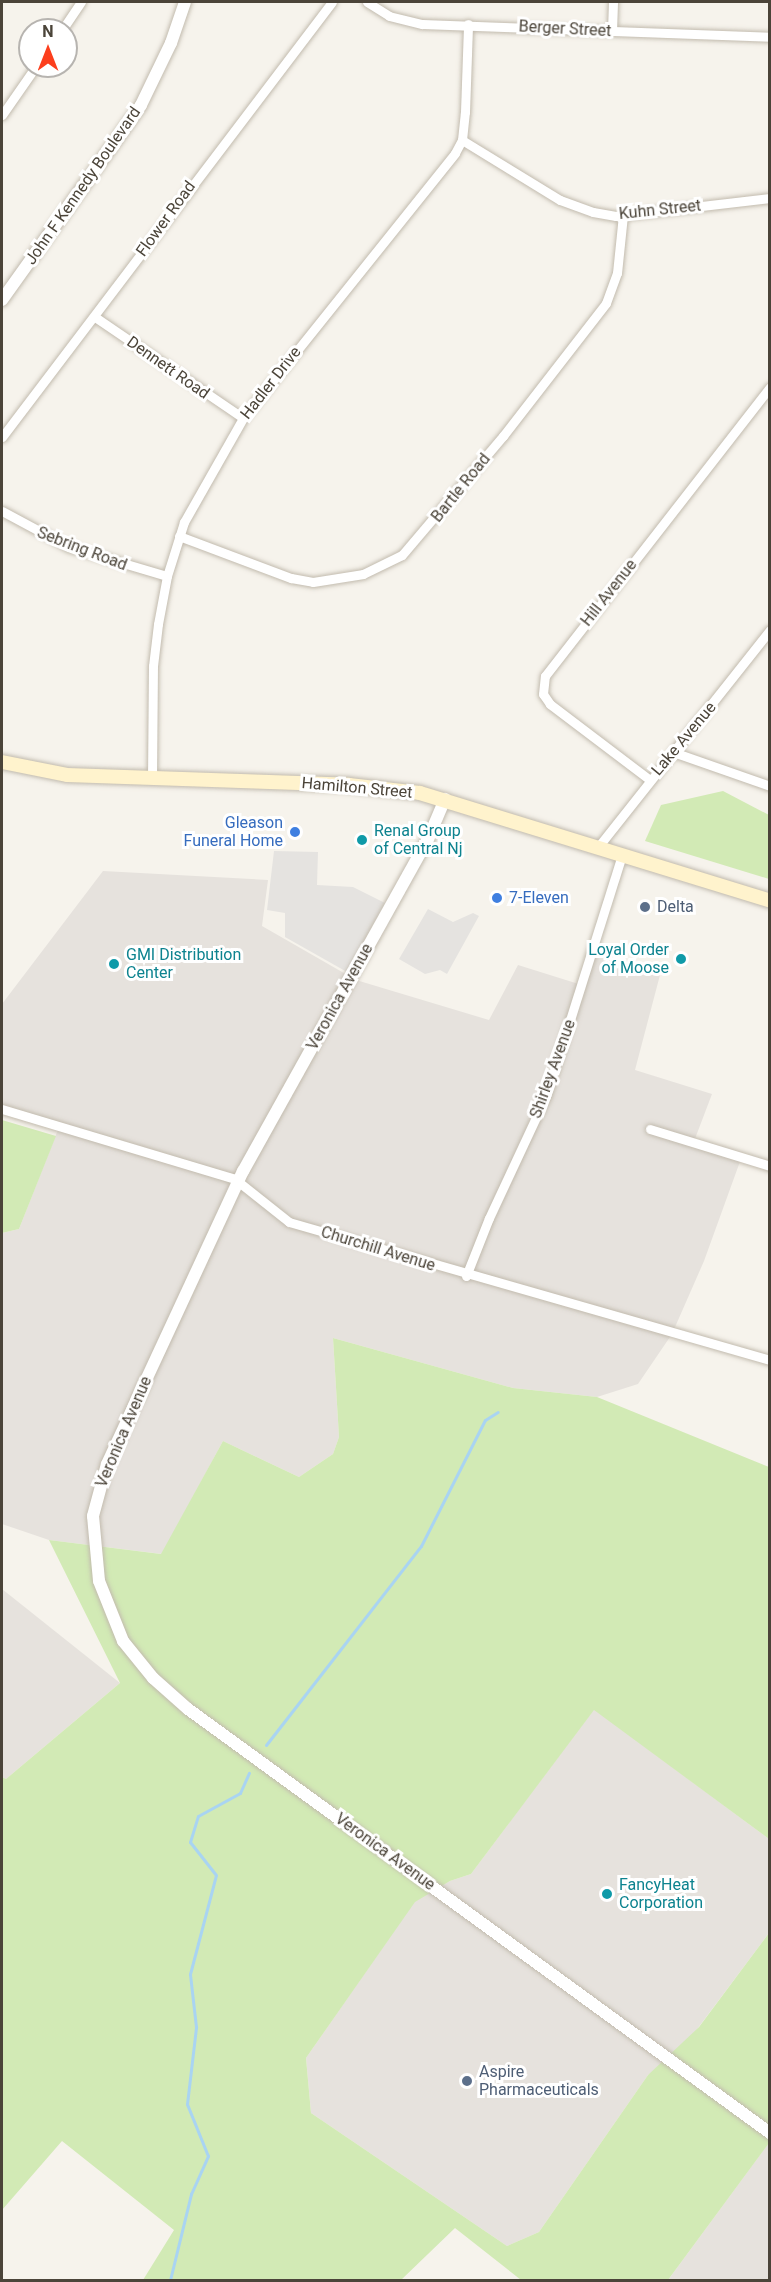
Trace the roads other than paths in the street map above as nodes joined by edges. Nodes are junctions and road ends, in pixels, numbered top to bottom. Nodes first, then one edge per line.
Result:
1 (81, 2) edge
2 (185, 2) edge
3 (332, 2) edge
4 (367, 2) edge
5 (613, 2) edge
6 (70, 18) edge
7 (468, 24) junction
8 (612, 31) junction
9 (770, 37) edge
10 (28, 78) edge
11 (2, 115) edge
12 (462, 140) junction
13 (770, 198) edge
14 (623, 215) junction
15 (2, 300) edge
16 (95, 317) junction
17 (770, 387) edge
18 (243, 418) junction
19 (2, 437) edge
20 (2, 511) edge
21 (179, 536) junction
22 (167, 576) junction
23 (770, 630) edge
24 (673, 752) junction
25 (2, 762) edge
26 (152, 779) junction
27 (650, 780) junction
28 (770, 786) edge
29 (445, 799) junction
30 (598, 847) junction
31 (622, 855) junction
32 (770, 901) edge
33 (2, 1109) edge
34 (650, 1129) dead end
35 (770, 1166) edge
36 (239, 1181) junction
37 (466, 1276) junction
38 (770, 1360) edge
39 (770, 2133) edge

1 - 6 street
2 - 15 street, John F Kennedy Boulevard
3 - 16 street, Flower Road
4 - 7 street, Berger Street
5 - 8 street
7 - 8 street, Berger Street
7 - 12 street
8 - 9 street, Berger Street
10 - 11 street
12 - 14 street, Kuhn Street
12 - 18 street, Hadler Drive
13 - 14 street, Kuhn Street
14 - 21 street, Bartle Road
16 - 18 street, Dennett Road
16 - 19 street, Flower Road
17 - 27 street, Hill Avenue
18 - 21 street, Hadler Drive
20 - 22 street, Sebring Road
21 - 22 street, Hadler Drive
22 - 26 street, Hadler Drive
23 - 24 street, Lake Avenue
24 - 27 street, Lake Avenue
24 - 28 street
25 - 26 main road, Hamilton Street
26 - 29 main road, Hamilton Street
27 - 30 street, Lake Avenue
29 - 30 main road, Hamilton Street
29 - 36 street, Veronica Avenue
30 - 31 main road, Hamilton Street
31 - 32 main road, Hamilton Street
31 - 37 street, Shirley Avenue
33 - 36 street, Churchill Avenue
34 - 35 street
36 - 37 street, Churchill Avenue
36 - 39 street, Veronica Avenue
37 - 38 street, Churchill Avenue

